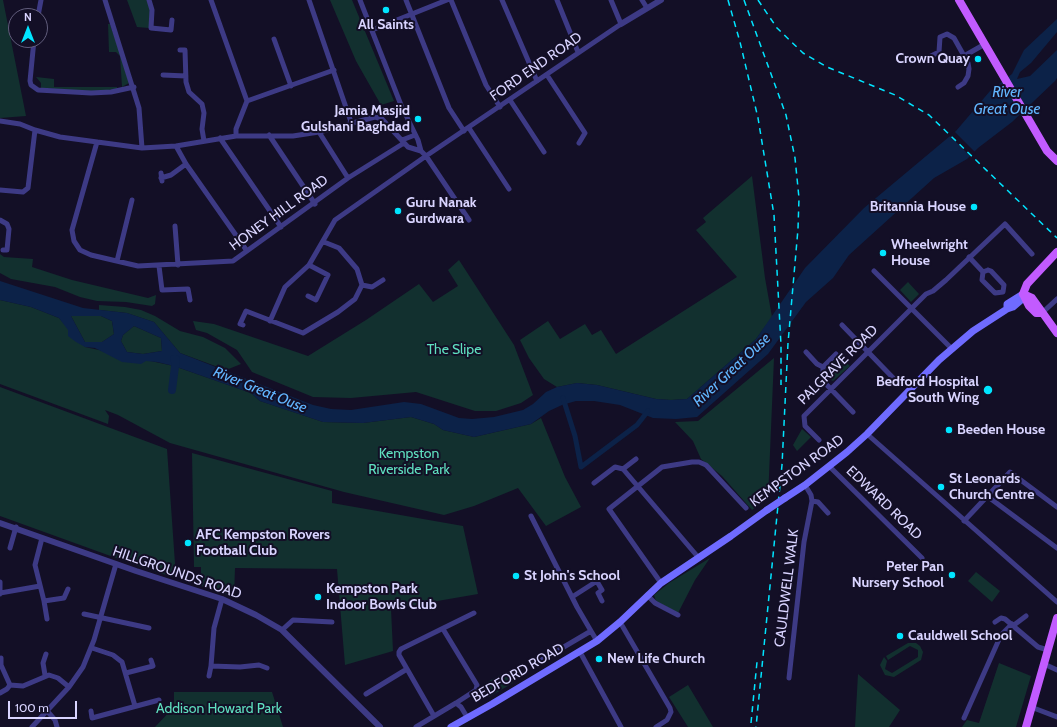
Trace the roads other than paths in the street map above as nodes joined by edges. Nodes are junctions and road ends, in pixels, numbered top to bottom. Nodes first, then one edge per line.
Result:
1 (105, 0) edge
2 (149, 0) edge
3 (211, 0) edge
4 (309, 0) edge
5 (360, 0) edge
6 (406, 0) edge
7 (447, 0) edge
8 (452, 0) edge
9 (502, 0) edge
10 (557, 0) edge
11 (611, 0) edge
12 (642, 0) edge
13 (660, 0) edge
14 (959, 0) edge
15 (647, 8) junction
16 (411, 14) junction
17 (172, 20) dead end
18 (622, 24) junction
19 (372, 30) junction
20 (274, 39) dead end
21 (985, 44) junction
22 (33, 48) edge
23 (182, 50) dead end
24 (578, 52) junction
25 (931, 56) dead end
26 (964, 56) junction
27 (334, 70) junction
28 (163, 75) dead end
29 (547, 75) junction
30 (186, 76) junction
31 (537, 82) junction
32 (291, 86) junction
33 (134, 87) junction
34 (958, 87) dead end
35 (510, 100) junction
36 (247, 101) junction
37 (500, 107) junction
38 (0, 122) edge
39 (351, 122) junction
40 (35, 130) junction
41 (466, 130) junction
42 (319, 132) junction
43 (269, 135) junction
44 (415, 135) junction
45 (236, 136) junction
46 (220, 138) junction
47 (204, 141) junction
48 (97, 142) junction
49 (403, 142) junction
50 (579, 143) dead end
51 (176, 146) junction
52 (142, 148) junction
53 (421, 150) junction
54 (544, 152) dead end
55 (426, 156) junction
56 (1057, 162) edge
57 (186, 164) junction
58 (161, 177) dead end
59 (348, 178) junction
60 (509, 189) dead end
61 (0, 190) edge
62 (132, 200) dead end
63 (315, 204) junction
64 (0, 220) edge
65 (469, 220) dead end
66 (175, 226) dead end
67 (281, 227) junction
68 (324, 242) junction
69 (6, 251) dead end
70 (247, 251) junction
71 (1032, 254) dead end
72 (1055, 254) edge
73 (969, 257) junction
74 (117, 261) junction
75 (178, 264) junction
76 (309, 265) junction
77 (159, 266) junction
78 (874, 271) dead end
79 (983, 272) junction
80 (383, 280) dead end
81 (362, 285) junction
82 (1023, 294) junction
83 (308, 296) dead end
84 (1057, 299) edge
85 (190, 300) dead end
86 (911, 309) junction
87 (1042, 313) junction
88 (270, 321) junction
89 (243, 325) dead end
90 (842, 325) dead end
91 (1057, 332) edge
92 (951, 348) junction
93 (868, 351) junction
94 (806, 352) dead end
95 (836, 354) dead end
96 (823, 367) junction
97 (898, 383) dead end
98 (830, 389) junction
99 (853, 412) dead end
100 (867, 434) junction
101 (819, 440) dead end
102 (636, 459) dead end
103 (830, 466) junction
104 (623, 469) junction
105 (594, 483) dead end
106 (805, 485) junction
107 (637, 487) junction
108 (987, 496) junction
109 (812, 501) junction
110 (1057, 507) edge
111 (746, 508) dead end
112 (828, 513) dead end
113 (531, 516) dead end
114 (964, 521) junction
115 (0, 523) edge
116 (16, 527) junction
117 (42, 538) junction
118 (10, 548) dead end
119 (1057, 548) edge
120 (698, 558) junction
121 (922, 558) dead end
122 (116, 564) junction
123 (592, 573) dead end
124 (597, 581) junction
125 (0, 582) edge
126 (661, 583) junction
127 (40, 586) junction
128 (68, 589) dead end
129 (0, 594) edge
130 (647, 595) junction
131 (572, 597) junction
132 (222, 599) junction
133 (44, 601) junction
134 (602, 601) dead end
135 (1057, 602) edge
136 (84, 614) dead end
137 (678, 615) dead end
138 (1026, 616) dead end
139 (473, 617) dead end
140 (1057, 618) edge
141 (47, 619) dead end
142 (101, 619) junction
143 (332, 622) dead end
144 (620, 622) junction
145 (995, 622) dead end
146 (1013, 624) junction
147 (150, 628) dead end
148 (443, 629) junction
149 (282, 630) junction
150 (591, 632) junction
151 (597, 641) junction
152 (92, 648) junction
153 (1048, 650) junction
154 (580, 652) junction
155 (43, 656) dead end
156 (1, 658) edge
157 (151, 660) dead end
158 (540, 661) dead end
159 (1044, 664) junction
160 (1, 665) edge
161 (211, 666) junction
162 (267, 668) dead end
163 (407, 669) junction
164 (1057, 670) edge
165 (126, 673) junction
166 (45, 675) junction
167 (208, 676) dead end
168 (788, 678) dead end
169 (10, 685) junction
170 (69, 687) junction
171 (0, 693) edge
172 (366, 694) dead end
173 (159, 700) dead end
174 (456, 703) junction
175 (135, 706) junction
176 (1031, 707) junction
177 (90, 711) dead end
178 (48, 712) junction
179 (434, 716) junction
180 (964, 718) dead end
181 (1057, 718) edge
182 (464, 719) junction
183 (32, 727) edge
184 (57, 727) edge
185 (380, 727) edge
186 (416, 727) edge
187 (451, 727) edge
188 (466, 727) edge
189 (620, 727) edge
190 (656, 727) edge
191 (1026, 727) edge

1 - 33 street
2 - 17 street
3 - 36 street
4 - 27 street
5 - 19 street
6 - 16 street
7 - 16 street
8 - 37 street
9 - 31 street
10 - 24 street
11 - 18 street
12 - 15 street
13 - 15 street, FORD END ROAD
14 - 21 main road
15 - 18 street, FORD END ROAD
16 - 19 street
16 - 41 street
18 - 24 street, FORD END ROAD
19 - 44 street
20 - 32 street
21 - 26 street
21 - 56 main road
22 - 33 street
23 - 30 street
24 - 29 street, FORD END ROAD
25 - 26 street
26 - 34 street
27 - 32 street
27 - 39 street
28 - 30 street
29 - 31 street, FORD END ROAD
29 - 50 street
30 - 47 street
31 - 35 street, FORD END ROAD
32 - 36 street
33 - 52 street
35 - 37 street, FORD END ROAD
35 - 54 street
36 - 45 street
37 - 41 street, FORD END ROAD
38 - 40 street
39 - 42 street
39 - 49 street
40 - 48 street
40 - 61 street
41 - 55 street, FORD END ROAD
41 - 60 street
42 - 43 street
42 - 59 street
43 - 45 street
43 - 63 street
44 - 49 street, HONEY HILL ROAD
44 - 53 street
45 - 46 street
46 - 47 street
46 - 67 street
47 - 51 street
48 - 52 street
48 - 74 street, HONEY HILL ROAD
49 - 53 street
49 - 59 street, HONEY HILL ROAD
51 - 52 street
51 - 57 street
53 - 55 street
55 - 65 street
55 - 68 street, FORD END ROAD
57 - 58 street
57 - 70 street
59 - 63 street, HONEY HILL ROAD
62 - 74 street
63 - 67 street, HONEY HILL ROAD
64 - 69 street
66 - 75 street
67 - 70 street, HONEY HILL ROAD
68 - 76 street, FORD END ROAD
68 - 81 street
70 - 75 street, HONEY HILL ROAD
71 - 73 street, PALGRAVE ROAD
72 - 82 main road
73 - 79 street
73 - 86 street, PALGRAVE ROAD
74 - 77 street, HONEY HILL ROAD
75 - 77 street, HONEY HILL ROAD
76 - 83 street
76 - 88 street, FORD END ROAD
77 - 85 street
78 - 86 street
79 - 79 street
80 - 81 street
81 - 88 street
82 - 87 main road
82 - 92 main road, KEMPSTON ROAD
84 - 87 street
86 - 92 street
86 - 93 street, PALGRAVE ROAD
87 - 91 main road
88 - 89 street
90 - 93 street
92 - 100 main road, KEMPSTON ROAD
93 - 97 street
93 - 98 street, PALGRAVE ROAD
94 - 96 street
95 - 96 street
96 - 98 street
98 - 99 street
98 - 101 street, PALGRAVE ROAD
100 - 103 main road, KEMPSTON ROAD
100 - 114 street
102 - 104 street
103 - 106 main road, KEMPSTON ROAD
103 - 121 street, EDWARD ROAD
104 - 105 street
104 - 107 street
106 - 109 street
106 - 120 main road, KEMPSTON ROAD, bridge
107 - 111 street
107 - 120 street
107 - 126 street
108 - 110 street
108 - 114 street
108 - 119 street
109 - 112 street
109 - 168 street, CAULDWELL WALK
113 - 131 street
114 - 135 street
115 - 116 street, HILLGROUNDS ROAD
116 - 117 street, HILLGROUNDS ROAD
116 - 118 street
117 - 122 street, HILLGROUNDS ROAD
117 - 127 street
120 - 126 main road, KEMPSTON ROAD
122 - 132 street, HILLGROUNDS ROAD
122 - 142 street
123 - 124 street
124 - 131 street
124 - 134 street
125 - 129 street
126 - 130 main road, KEMPSTON ROAD
127 - 129 street
127 - 133 street
128 - 133 street
130 - 137 street
130 - 144 main road, BEDFORD ROAD
131 - 150 street
132 - 149 street, HILLGROUNDS ROAD
132 - 161 street
133 - 141 street
136 - 142 street
138 - 146 street
139 - 148 street
140 - 153 main road
142 - 147 street
142 - 152 street
143 - 149 street
144 - 151 main road, BEDFORD ROAD
144 - 190 street
145 - 146 street
146 - 153 street
146 - 180 street
148 - 163 street
148 - 174 street
149 - 185 street, HILLGROUNDS ROAD
150 - 151 street
150 - 158 street, BEDFORD ROAD
151 - 154 main road, BEDFORD ROAD
152 - 165 street
152 - 170 street
153 - 159 main road
154 - 182 main road, BEDFORD ROAD
154 - 189 street
155 - 166 street
156 - 160 street
157 - 165 street
159 - 164 street
159 - 176 main road
160 - 169 street
161 - 162 street
161 - 167 street
163 - 172 street
163 - 179 street
165 - 175 street
166 - 169 street
166 - 170 street
169 - 171 street
170 - 178 street
173 - 175 street
174 - 179 street
174 - 182 street
175 - 177 street
176 - 181 street
176 - 191 main road
178 - 183 street
178 - 184 street
179 - 186 street
182 - 187 main road, BEDFORD ROAD
182 - 188 street

